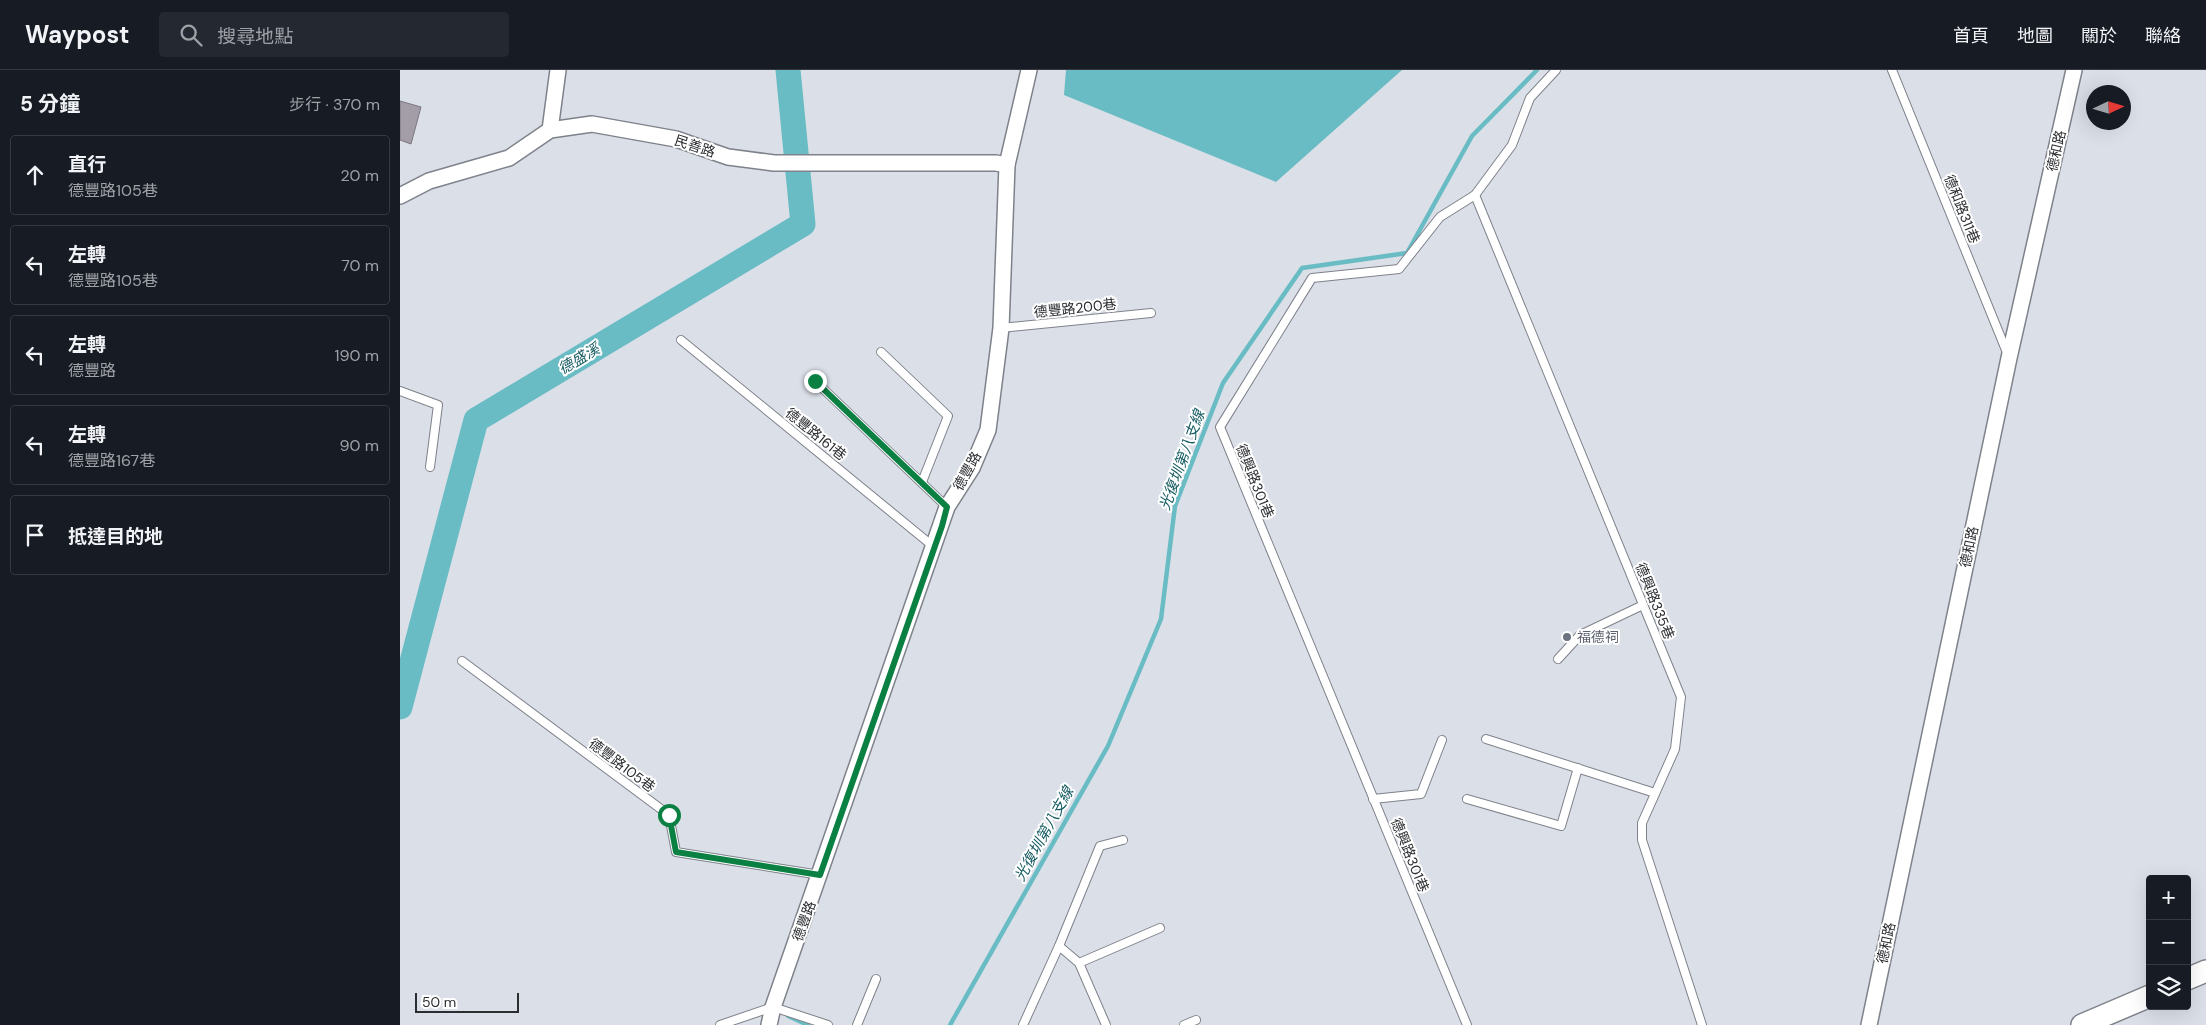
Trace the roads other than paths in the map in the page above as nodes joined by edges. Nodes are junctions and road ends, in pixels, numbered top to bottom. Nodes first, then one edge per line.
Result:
1 (558, 70) edge
2 (1029, 70) edge
3 (1556, 70) edge
4 (1892, 70) edge
5 (2074, 70) edge
6 (550, 130) junction
7 (1007, 165) junction
8 (1475, 195) junction
9 (400, 196) edge
10 (1151, 313) dead end
11 (1001, 328) junction
12 (681, 340) dead end
13 (881, 352) dead end
14 (2009, 358) junction
15 (815, 381) dead end
16 (400, 391) edge
17 (430, 467) dead end
18 (922, 482) junction
19 (947, 507) junction
20 (934, 547) junction
21 (1643, 605) junction
22 (1558, 660) dead end
23 (462, 661) dead end
24 (1486, 739) dead end
25 (1442, 740) dead end
26 (1578, 768) junction
27 (1656, 793) junction
28 (1373, 799) junction
29 (1467, 800) dead end
30 (1123, 840) dead end
31 (820, 875) junction
32 (1160, 928) dead end
33 (1059, 946) junction
34 (1079, 963) junction
35 (2206, 971) edge
36 (2191, 977) edge
37 (876, 979) dead end
38 (2146, 998) edge
39 (773, 1007) junction
40 (1196, 1020) dead end
41 (720, 1025) edge
42 (769, 1025) edge
43 (828, 1025) edge
44 (857, 1025) edge
45 (1023, 1025) edge
46 (1106, 1025) edge
47 (1184, 1025) edge
48 (1467, 1025) edge
49 (1702, 1025) edge
50 (1869, 1025) edge
51 (2082, 1025) edge

1 - 6 street
2 - 7 street, 德豐路
3 - 8 lane, 德興路301巷
4 - 14 lane, 德和路311巷
5 - 14 street, 德和路
6 - 7 street, 民善路
6 - 9 street, 民善路
7 - 11 street, 德豐路
8 - 21 lane, 德興路335巷
8 - 28 lane, 德興路301巷
10 - 11 lane, 德豐路200巷
11 - 19 street, 德豐路
12 - 20 lane, 德豐路161巷
13 - 18 lane
14 - 50 street, 德和路
15 - 18 lane
16 - 17 lane
18 - 19 lane
19 - 20 street, 德豐路
20 - 31 street, 德豐路
21 - 22 lane
21 - 27 lane, 德興路335巷
23 - 31 lane, 德豐路105巷
24 - 26 lane
25 - 28 lane
26 - 27 lane
26 - 29 lane
27 - 49 lane, 德興路335巷
28 - 48 lane, 德興路301巷
30 - 33 lane
31 - 39 street, 德豐路
32 - 34 lane
33 - 34 lane
33 - 45 lane
34 - 46 lane
35 - 36 main road
37 - 44 lane
38 - 51 main road
39 - 41 lane
39 - 42 street, 德豐路
39 - 43 lane
40 - 47 lane

